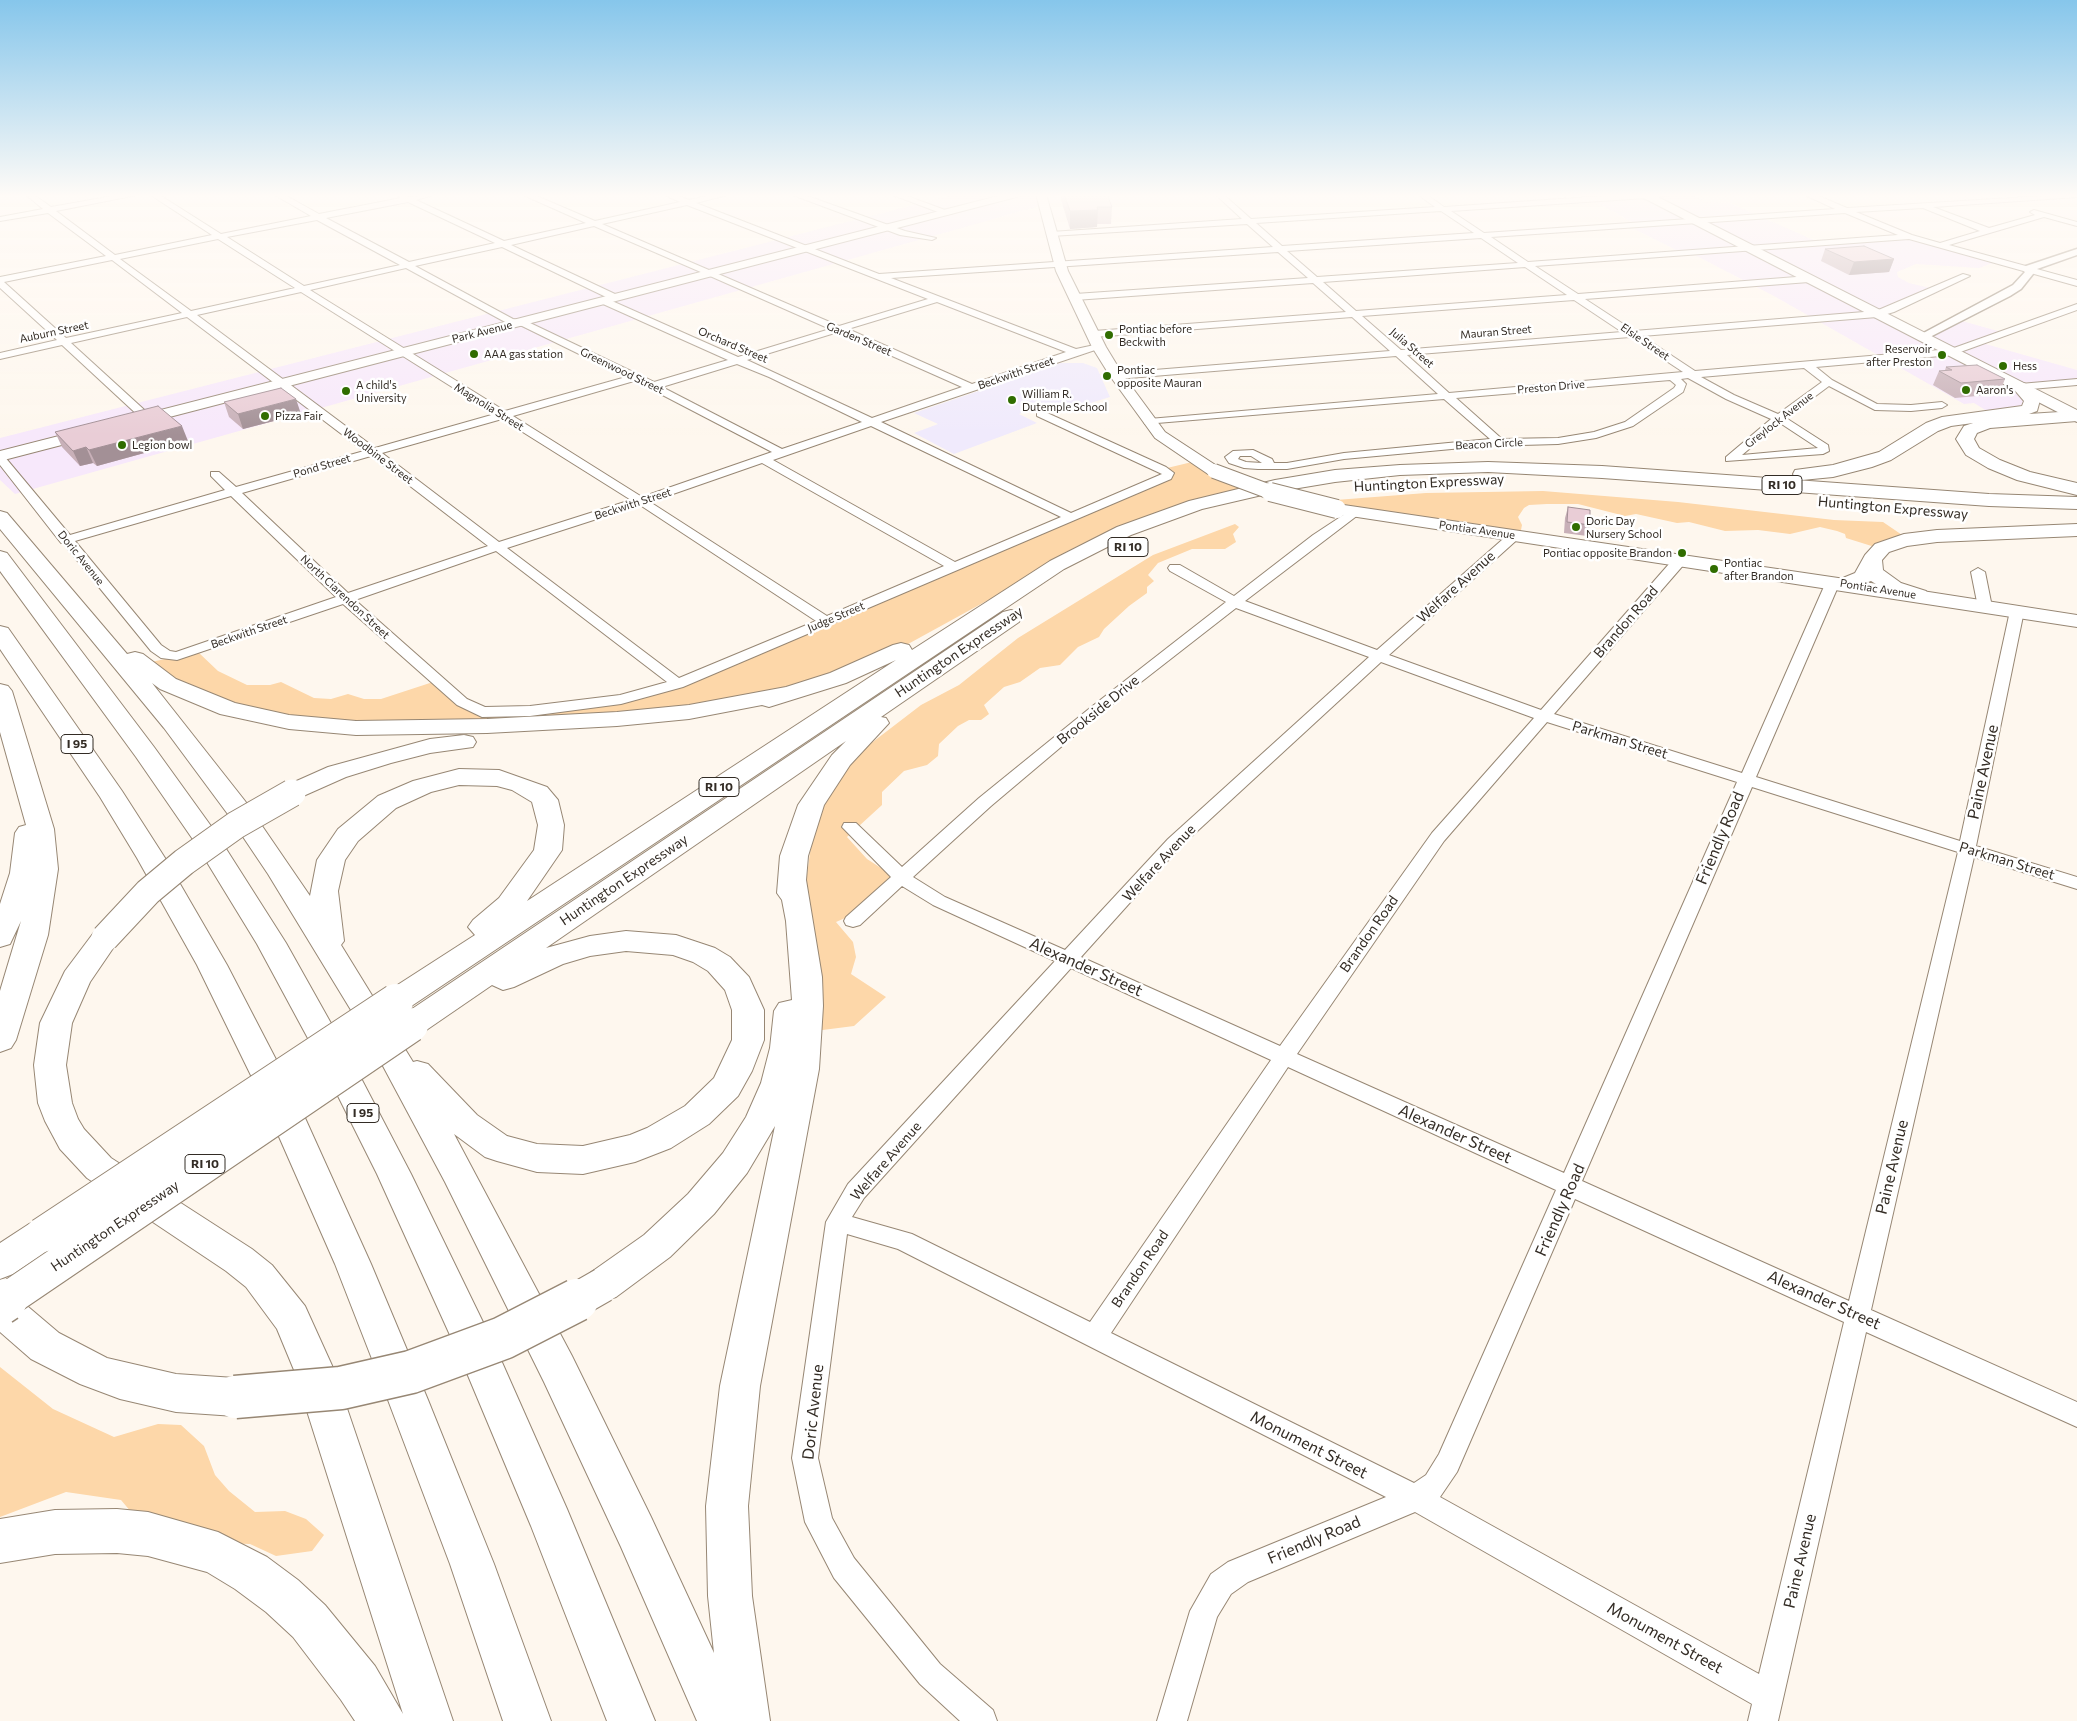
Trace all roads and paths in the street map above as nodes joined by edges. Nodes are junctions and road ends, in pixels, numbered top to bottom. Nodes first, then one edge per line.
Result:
1 (29, 274) edge
2 (134, 274) edge
3 (279, 274) edge
4 (370, 274) edge
5 (423, 274) edge
6 (567, 274) edge
7 (712, 274) edge
8 (713, 274) edge
9 (876, 274) edge
10 (905, 274) edge
11 (1065, 274) edge
12 (1309, 274) edge
13 (1396, 274) edge
14 (1542, 274) edge
15 (1800, 274) edge
16 (2026, 274) edge
17 (2045, 274) edge
18 (880, 276) junction
19 (1966, 276) dead end
20 (1809, 279) junction
21 (0, 280) edge
22 (1315, 280) junction
23 (2077, 283) edge
24 (0, 284) edge
25 (302, 289) junction
26 (1075, 297) junction
27 (1577, 297) junction
28 (609, 299) junction
29 (937, 299) junction
30 (2077, 308) edge
31 (189, 314) junction
32 (1354, 314) junction
33 (1877, 314) junction
34 (517, 323) junction
35 (837, 329) junction
36 (1094, 334) junction
37 (1633, 334) junction
38 (1922, 337) junction
39 (66, 342) junction
40 (1099, 347) junction
41 (402, 352) junction
42 (1075, 352) junction
43 (1952, 352) junction
44 (1398, 353) junction
45 (0, 356) edge
46 (736, 360) junction
47 (1806, 365) junction
48 (1692, 375) junction
49 (1117, 376) junction
50 (1672, 376) junction
51 (636, 377) junction
52 (1828, 382) junction
53 (2075, 382) edge
54 (282, 383) junction
55 (653, 386) junction
56 (2020, 386) junction
57 (973, 388) junction
58 (1447, 396) junction
59 (1942, 404) dead end
60 (2014, 413) junction
61 (1041, 414) dead end
62 (501, 415) junction
63 (147, 418) junction
64 (1779, 418) junction
65 (2074, 419) edge
66 (873, 422) junction
67 (1149, 422) junction
68 (1499, 442) junction
69 (371, 452) junction
70 (782, 452) junction
71 (0, 457) edge
72 (763, 459) junction
73 (1730, 459) joint
74 (1270, 466) dead end
75 (1488, 467) junction
76 (215, 474) dead end
77 (2077, 489) edge
78 (233, 492) junction
79 (641, 502) junction
80 (2077, 503) edge
81 (1346, 510) junction
82 (0, 517) edge
83 (1070, 517) junction
84 (2077, 520) edge
85 (2077, 530) edge
86 (1515, 535) junction
87 (65, 540) junction
88 (499, 546) junction
89 (0, 557) edge
90 (36, 559) junction
91 (1680, 559) junction
92 (1872, 560) junction
93 (955, 567) junction
94 (1175, 568) dead end
95 (1978, 572) dead end
96 (1042, 575) junction
97 (1839, 583) junction
98 (1918, 596) junction
99 (346, 599) junction
100 (1235, 602) junction
101 (1985, 607) junction
102 (2017, 611) junction
103 (1014, 616) junction
104 (826, 621) junction
105 (2077, 621) edge
106 (0, 633) edge
107 (166, 655) joint
108 (1379, 657) junction
109 (678, 684) junction
110 (0, 691) edge
111 (786, 694) junction
112 (482, 712) joint
113 (1544, 716) junction
114 (1746, 780) junction
115 (28, 787) junction
116 (850, 827) dead end
117 (1967, 849) junction
118 (791, 874) junction
119 (902, 878) junction
120 (2077, 883) edge
121 (853, 921) dead end
122 (0, 937) edge
123 (330, 948) junction
124 (1069, 960) junction
125 (393, 1016) junction
126 (0, 1040) edge
127 (1284, 1056) junction
128 (1570, 1186) junction
129 (836, 1222) junction
130 (42, 1235) junction
131 (0, 1259) edge
132 (0, 1263) edge
133 (0, 1305) edge
134 (1857, 1315) junction
135 (1094, 1337) junction
136 (2077, 1415) edge
137 (1416, 1498) junction
138 (9, 1539) edge
139 (1768, 1696) junction
140 (382, 1721) edge
141 (429, 1721) edge
142 (527, 1721) edge
143 (631, 1721) edge
144 (721, 1721) edge
145 (746, 1721) edge
146 (982, 1721) edge
147 (1172, 1721) edge
148 (1763, 1721) edge

1 - 21 street
2 - 31 street, Woodbine Street
3 - 25 street, Magnolia Street
4 - 25 street, Auburn Street
5 - 34 street, Greenwood Street
6 - 28 street, Orchard Street
7 - 28 main road, Park Avenue
8 - 35 street, Garden Street
9 - 18 street
10 - 18 street
11 - 26 main road, Pontiac Avenue
12 - 22 street, Julia Street
13 - 22 street
14 - 27 street, Elsie Street
15 - 20 main road
16 - 38 street
17 - 23 street
18 - 29 street
19 - 33 street, Mauran Street
20 - 27 street
20 - 33 main road
22 - 26 street
22 - 32 street, Julia Street
24 - 39 street
25 - 31 street, Auburn Street
25 - 41 street, Magnolia Street
26 - 36 main road, Pontiac Avenue
27 - 32 street
27 - 37 street, Elsie Street
28 - 34 main road, Park Avenue
28 - 46 street, Orchard Street
29 - 35 street
29 - 42 street
30 - 43 street, Preston Drive
31 - 39 street, Auburn Street
31 - 54 street, Woodbine Street
32 - 36 street
32 - 44 street, Julia Street
33 - 37 street, Mauran Street
33 - 38 main road
34 - 41 main road, Park Avenue
34 - 51 street, Greenwood Street
35 - 46 street
35 - 57 street, Garden Street
36 - 40 main road, Pontiac Avenue
37 - 44 street, Mauran Street
37 - 48 street, Elsie Street
38 - 43 main road
39 - 45 street, Auburn Street
39 - 63 street
40 - 42 street, Beckwith Street
40 - 49 main road, Pontiac Avenue
41 - 54 main road, Park Avenue
41 - 62 street, Magnolia Street
42 - 57 street, Beckwith Street
43 - 47 street, Preston Drive
43 - 56 main road
44 - 49 street, Mauran Street
44 - 58 street, Julia Street
46 - 55 street
46 - 66 street, Orchard Street
47 - 48 street, Preston Drive
47 - 52 street, Greylock Avenue
48 - 50 street, Preston Drive
48 - 64 street, Elsie Street
49 - 67 main road, Pontiac Avenue
50 - 58 street, Preston Drive
50 - 68 street, Beacon Circle
51 - 55 street, Greenwood Street
51 - 62 street, Pond Street
52 - 59 street, Greylock Avenue
52 - 64 street, Greylock Avenue
53 - 56 street
54 - 63 main road, Park Avenue
54 - 69 street, Woodbine Street
55 - 70 street, Greenwood Street
56 - 60 main road
56 - 65 main road
57 - 66 street, Beckwith Street
58 - 67 street, Preston Drive
58 - 68 street, Julia Street
60 - 65 main road
60 - 75 main road
61 - 83 street, Judge Street
62 - 69 street, Pond Street
62 - 79 street, Magnolia Street
63 - 71 main road, Park Avenue
64 - 73 street, Greylock Avenue
64 - 73 street, Elsie Street
65 - 77 main road
66 - 70 street, Beckwith Street
66 - 83 street, Orchard Street
67 - 81 main road, Pontiac Avenue, bridge
68 - 74 street, Beacon Circle
69 - 78 street, Pond Street
69 - 88 street, Woodbine Street
70 - 72 street, Beckwith Street
71 - 87 street, Doric Avenue
72 - 79 street, Beckwith Street
72 - 93 street
75 - 80 main road, Huntington Expressway / RI 10
75 - 96 main road, Huntington Expressway / RI 10
76 - 78 street, North Ciarendon Street
78 - 87 street, Pond Street
78 - 99 street, North Ciarendon Street
79 - 88 street, Beckwith Street
79 - 104 street, Magnolia Street
81 - 86 main road, Pontiac Avenue
81 - 100 street, Brookside Drive
82 - 90 main road
83 - 93 street, Judge Street
84 - 103 main road, Huntington Expressway / RI 10
85 - 92 main road
86 - 91 main road, Pontiac Avenue
86 - 108 street, Welfare Avenue
87 - 107 street, Doric Avenue
88 - 99 street, Beckwith Street
88 - 109 street, Woodbine Street
89 - 143 main road, I 95
90 - 111 main road
90 - 123 main road
91 - 97 main road, Pontiac Avenue
91 - 113 street, Brandon Road
92 - 97 main road
92 - 98 main road
93 - 104 street, Judge Street
94 - 100 street, Parkman Street
95 - 101 street
96 - 111 main road
96 - 125 main road, Huntington Expressway / RI 10
97 - 98 main road, Pontiac Avenue
97 - 114 street, Friendly Road
98 - 101 main road, Pontiac Avenue
99 - 107 street, Beckwith Street
99 - 112 street, North Ciarendon Street
100 - 108 street, Parkman Street
100 - 119 street, Brookside Drive
101 - 102 main road, Pontiac Avenue
102 - 105 main road, Pontiac Avenue
102 - 117 street, Paine Avenue
103 - 118 main road
103 - 125 main road, Huntington Expressway / RI 10
104 - 109 street, Judge Street
106 - 142 main road, I 95
108 - 113 street, Parkman Street
108 - 124 street, Welfare Avenue
109 - 112 street, Judge Street
110 - 115 main road
111 - 141 main road, bridge
113 - 114 street, Parkman Street
113 - 127 street, Brandon Road
114 - 117 street, Parkman Street
114 - 128 street, Friendly Road
115 - 122 main road
115 - 126 main road
116 - 119 street, Alexander Street
117 - 120 street, Parkman Street
117 - 134 street, Paine Avenue
118 - 133 main road, bridge
118 - 145 main road
119 - 121 street, Brookside Drive
119 - 124 street, Alexander Street
123 - 125 main road
123 - 125 main road
124 - 127 street, Alexander Street
124 - 129 street, Welfare Avenue
125 - 125 main road
125 - 130 main road, Huntington Expressway / RI 10, bridge
125 - 133 main road, Huntington Expressway / RI 10, bridge
125 - 144 main road
127 - 128 street, Alexander Street
127 - 135 street, Brandon Road
128 - 134 street, Alexander Street
128 - 137 street, Friendly Road
129 - 135 street, Monument Street
129 - 146 street, Doric Avenue
130 - 131 main road
130 - 132 main road, Huntington Expressway / RI 10
134 - 136 street, Alexander Street
134 - 139 street, Paine Avenue
135 - 137 street, Monument Street
137 - 139 street, Monument Street
137 - 147 street, Friendly Road
138 - 140 main road
139 - 148 street, Paine Avenue

